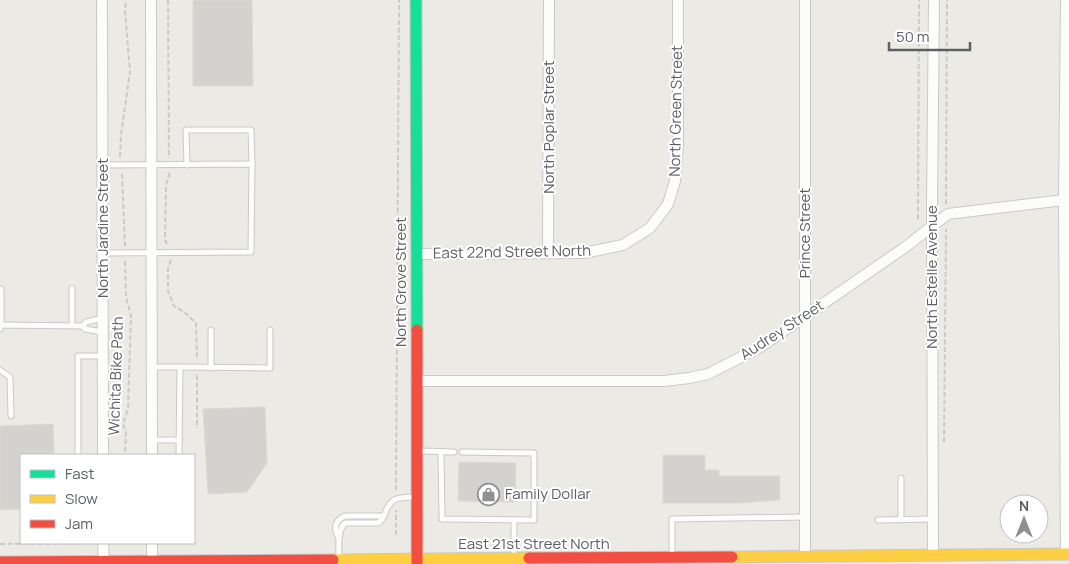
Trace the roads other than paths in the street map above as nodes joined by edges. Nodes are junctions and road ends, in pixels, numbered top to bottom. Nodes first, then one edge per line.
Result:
1 (102, 0) edge
2 (152, 0) edge
3 (416, 0) edge
4 (549, 0) edge
5 (678, 0) edge
6 (805, 0) edge
7 (934, 0) edge
8 (1066, 0) edge
9 (252, 164) junction
10 (103, 165) junction
11 (151, 165) junction
12 (187, 165) junction
13 (1064, 200) junction
14 (658, 218) joint
15 (932, 226) junction
16 (1067, 230) edge
17 (151, 252) junction
18 (102, 253) junction
19 (548, 253) junction
20 (416, 254) junction
21 (1, 288) edge
22 (72, 288) dead end
23 (804, 316) junction
24 (102, 318) junction
25 (1, 325) edge
26 (72, 326) junction
27 (83, 326) junction
28 (0, 329) edge
29 (211, 330) dead end
30 (270, 330) dead end
31 (102, 332) junction
32 (103, 356) junction
33 (151, 367) junction
34 (180, 368) junction
35 (211, 368) junction
36 (0, 370) edge
37 (416, 381) junction
38 (11, 416) dead end
39 (152, 440) junction
40 (179, 440) junction
41 (1067, 448) edge
42 (416, 451) junction
43 (441, 452) junction
44 (454, 452) dead end
45 (462, 452) dead end
46 (78, 454) edge
47 (103, 454) edge
48 (152, 454) edge
49 (179, 454) edge
50 (901, 478) dead end
51 (417, 497) junction
52 (1068, 515) edge
53 (805, 517) junction
54 (933, 519) junction
55 (514, 520) junction
56 (878, 520) dead end
57 (901, 520) junction
58 (103, 544) edge
59 (152, 544) edge
60 (1068, 554) edge
61 (933, 555) junction
62 (805, 556) junction
63 (339, 559) junction
64 (514, 559) junction
65 (982, 559) edge
66 (666, 560) edge
67 (901, 560) edge
68 (152, 561) junction
69 (566, 561) edge
70 (0, 562) edge
71 (110, 562) edge
72 (304, 562) edge
73 (417, 562) edge
74 (86, 563) edge

1 - 10 street, North Jardine Street
2 - 11 street
3 - 20 main road, North Grove Street
4 - 19 street, North Poplar Street
5 - 14 street, North Green Street
6 - 23 street, Prince Street
7 - 15 street, North Estelle Avenue
8 - 13 street
9 - 12 lane
9 - 12 lane
9 - 17 lane
10 - 11 lane
10 - 18 street, North Jardine Street
11 - 12 lane
11 - 17 street
13 - 15 street, Audrey Street
13 - 16 street
14 - 19 street, East 22nd Street North
15 - 23 street, Audrey Street
15 - 54 street, North Estelle Avenue
16 - 41 street
17 - 18 lane
17 - 33 street
18 - 24 street, North Jardine Street
19 - 20 street, East 22nd Street North
20 - 37 main road, North Grove Street
21 - 25 lane
22 - 26 lane
23 - 37 street, Audrey Street
23 - 53 street, Prince Street
24 - 27 lane
24 - 31 street, North Jardine Street
25 - 26 lane
25 - 28 lane
26 - 27 lane
27 - 31 lane
29 - 35 lane
30 - 35 lane
31 - 32 street, North Jardine Street
32 - 46 lane
32 - 47 street, North Jardine Street
33 - 34 lane
33 - 39 street
34 - 35 lane
34 - 40 lane
36 - 38 lane
37 - 42 main road, North Grove Street
39 - 40 lane
39 - 48 street
40 - 49 lane
41 - 52 street
42 - 43 lane
42 - 51 main road, North Grove Street
43 - 44 lane
43 - 55 lane
45 - 55 lane
50 - 57 lane
51 - 63 lane
51 - 73 main road, North Grove Street
52 - 60 street
53 - 62 street, Prince Street
53 - 66 lane
54 - 57 lane
54 - 61 street, North Estelle Avenue
55 - 64 lane
56 - 57 lane
58 - 71 street
59 - 68 street
60 - 65 main road, East 21st Street North
61 - 65 main road, East 21st Street North
61 - 67 main road, East 21st Street North
62 - 66 main road, East 21st Street North
62 - 67 main road, East 21st Street North
63 - 72 main road, East 21st Street North
63 - 73 main road, East 21st Street North
64 - 69 main road, East 21st Street North
64 - 73 main road, East 21st Street North
66 - 69 main road, East 21st Street North
68 - 71 main road, East 21st Street North
68 - 72 main road, East 21st Street North
70 - 74 main road, East 21st Street North
71 - 74 main road, East 21st Street North

